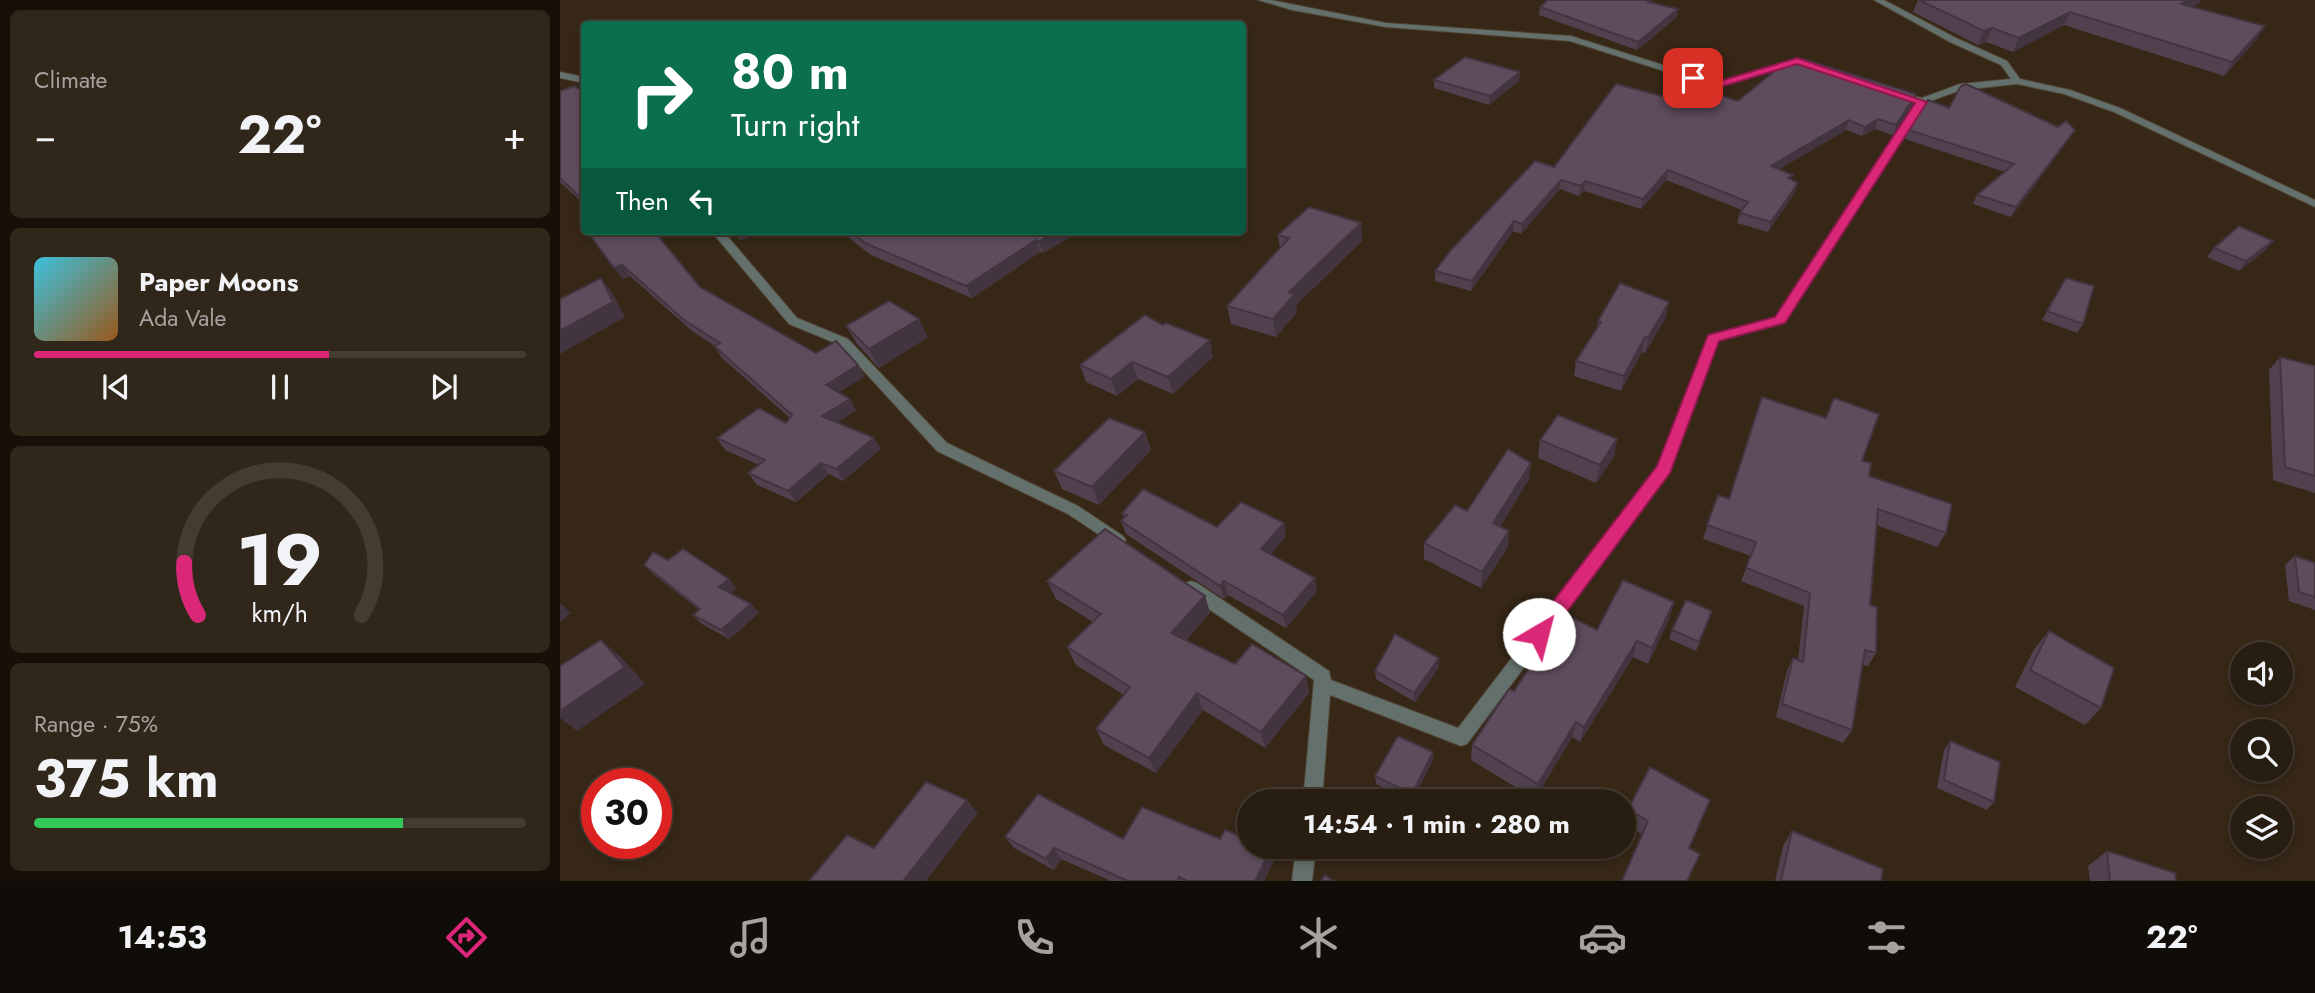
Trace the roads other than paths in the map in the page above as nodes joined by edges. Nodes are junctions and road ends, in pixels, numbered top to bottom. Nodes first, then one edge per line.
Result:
1 (1262, 0) edge
2 (1878, 0) edge
3 (1809, 65) edge
4 (560, 75) edge
5 (581, 79) edge
6 (2017, 81) junction
7 (1884, 89) edge
8 (1922, 102) junction
9 (2315, 204) edge
10 (720, 235) edge
11 (1130, 548) edge
12 (1175, 578) edge
13 (1322, 684) junction
14 (1313, 789) edge
15 (1305, 859) edge
16 (1302, 881) edge

1 - 3 street
2 - 6 street
4 - 5 street
6 - 8 street
6 - 9 street
7 - 8 street
8 - 13 street
10 - 11 street
12 - 13 street
13 - 14 street
15 - 16 street

